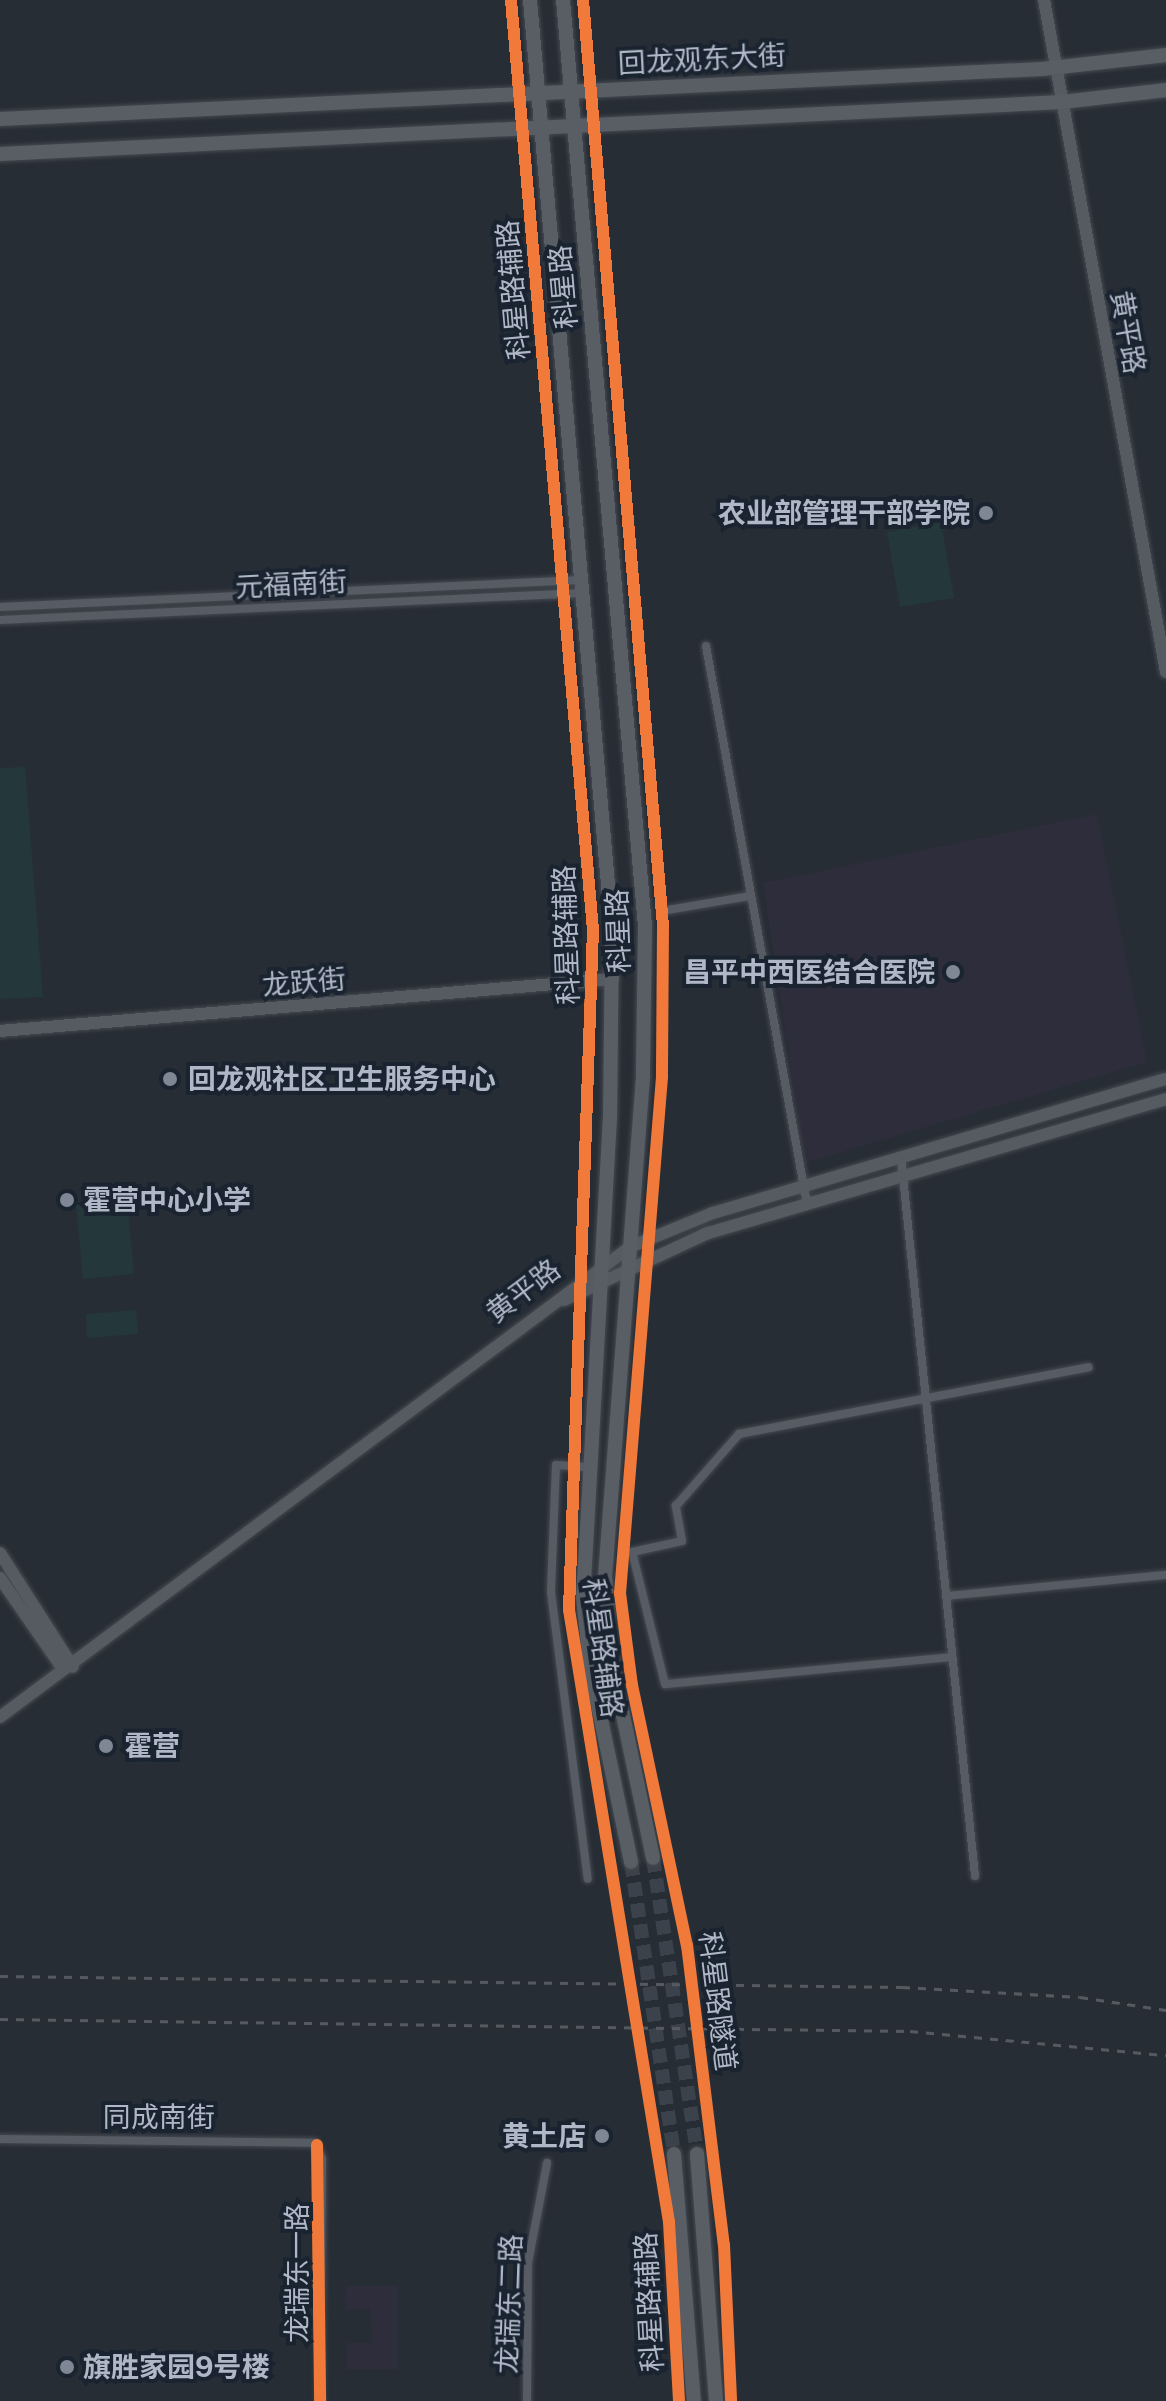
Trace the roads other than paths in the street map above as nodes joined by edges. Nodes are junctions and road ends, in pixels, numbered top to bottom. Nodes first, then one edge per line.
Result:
1 (530, 0) edge
2 (563, 0) edge
3 (1044, 0) edge
4 (1166, 55) edge
5 (1056, 68) junction
6 (1166, 90) edge
7 (571, 91) junction
8 (539, 92) junction
9 (1062, 102) junction
10 (0, 119) edge
11 (574, 126) junction
12 (542, 128) junction
13 (0, 154) edge
14 (583, 586) junction
15 (0, 607) edge
16 (0, 620) edge
17 (706, 646) dead end
18 (1166, 672) edge
19 (750, 896) junction
20 (662, 911) dead end
21 (613, 979) junction
22 (0, 1031) edge
23 (1166, 1079) edge
24 (1166, 1099) edge
25 (901, 1157) junction
26 (903, 1174) junction
27 (804, 1186) junction
28 (807, 1204) junction
29 (630, 1247) junction
30 (628, 1265) junction
31 (600, 1272) junction
32 (1089, 1367) dead end
33 (926, 1395) junction
34 (586, 1467) junction
35 (0, 1553) edge
36 (1166, 1575) edge
37 (0, 1578) edge
38 (946, 1596) junction
39 (952, 1657) junction
40 (69, 1667) junction
41 (0, 1717) edge
42 (0, 1725) edge
43 (653, 1858) tunnel mouth
44 (631, 1862) tunnel mouth
45 (975, 1876) dead end
46 (588, 1879) dead end
47 (0, 2139) edge
48 (317, 2145) joint
49 (674, 2154) tunnel mouth
50 (697, 2154) tunnel mouth
51 (547, 2163) dead end
52 (320, 2401) edge
53 (527, 2401) edge
54 (694, 2401) edge
55 (716, 2401) edge

1 - 8 main road, 科星路
2 - 7 main road, 科星路
3 - 5 main road, 黄平路
4 - 5 main road, 回龙观东大街
5 - 7 main road, 回龙观东大街
5 - 9 main road, 黄平路
6 - 9 main road
7 - 8 main road, 回龙观东大街
7 - 11 main road, 科星路
8 - 10 main road, 回龙观东大街
8 - 12 main road, 科星路
9 - 11 main road
9 - 18 main road, 黄平路
11 - 12 main road
11 - 29 main road, 科星路
12 - 13 main road
12 - 14 main road, 科星路
14 - 15 street, 元福南街
14 - 16 street, 元福南街
14 - 21 main road, 科星路
17 - 19 street
19 - 20 street
19 - 27 street
21 - 22 main road, 龙跃街
21 - 31 main road, 科星路
23 - 25 main road, 黄平路
24 - 26 main road, 黄平路
25 - 26 street
25 - 27 main road, 黄平路
26 - 28 main road, 黄平路
26 - 33 street
27 - 28 street
27 - 29 main road, 黄平路
28 - 30 main road, 黄平路
29 - 30 main road, 科星路
29 - 31 main road, 黄平路
30 - 31 main road, 黄平路
30 - 43 main road, 科星路
31 - 34 main road, 科星路
31 - 40 main road, 黄平路
32 - 33 street
33 - 38 street
33 - 39 street
34 - 44 main road, 科星路
34 - 46 street
35 - 40 main road
36 - 38 street
37 - 40 main road
38 - 39 street
39 - 45 street
40 - 41 main road, 黄平路
40 - 42 main road, 黄平路
47 - 48 street, 同成南街
48 - 52 street, 龙瑞东一路
49 - 54 main road
50 - 55 main road
51 - 53 street, 龙瑞东二路

